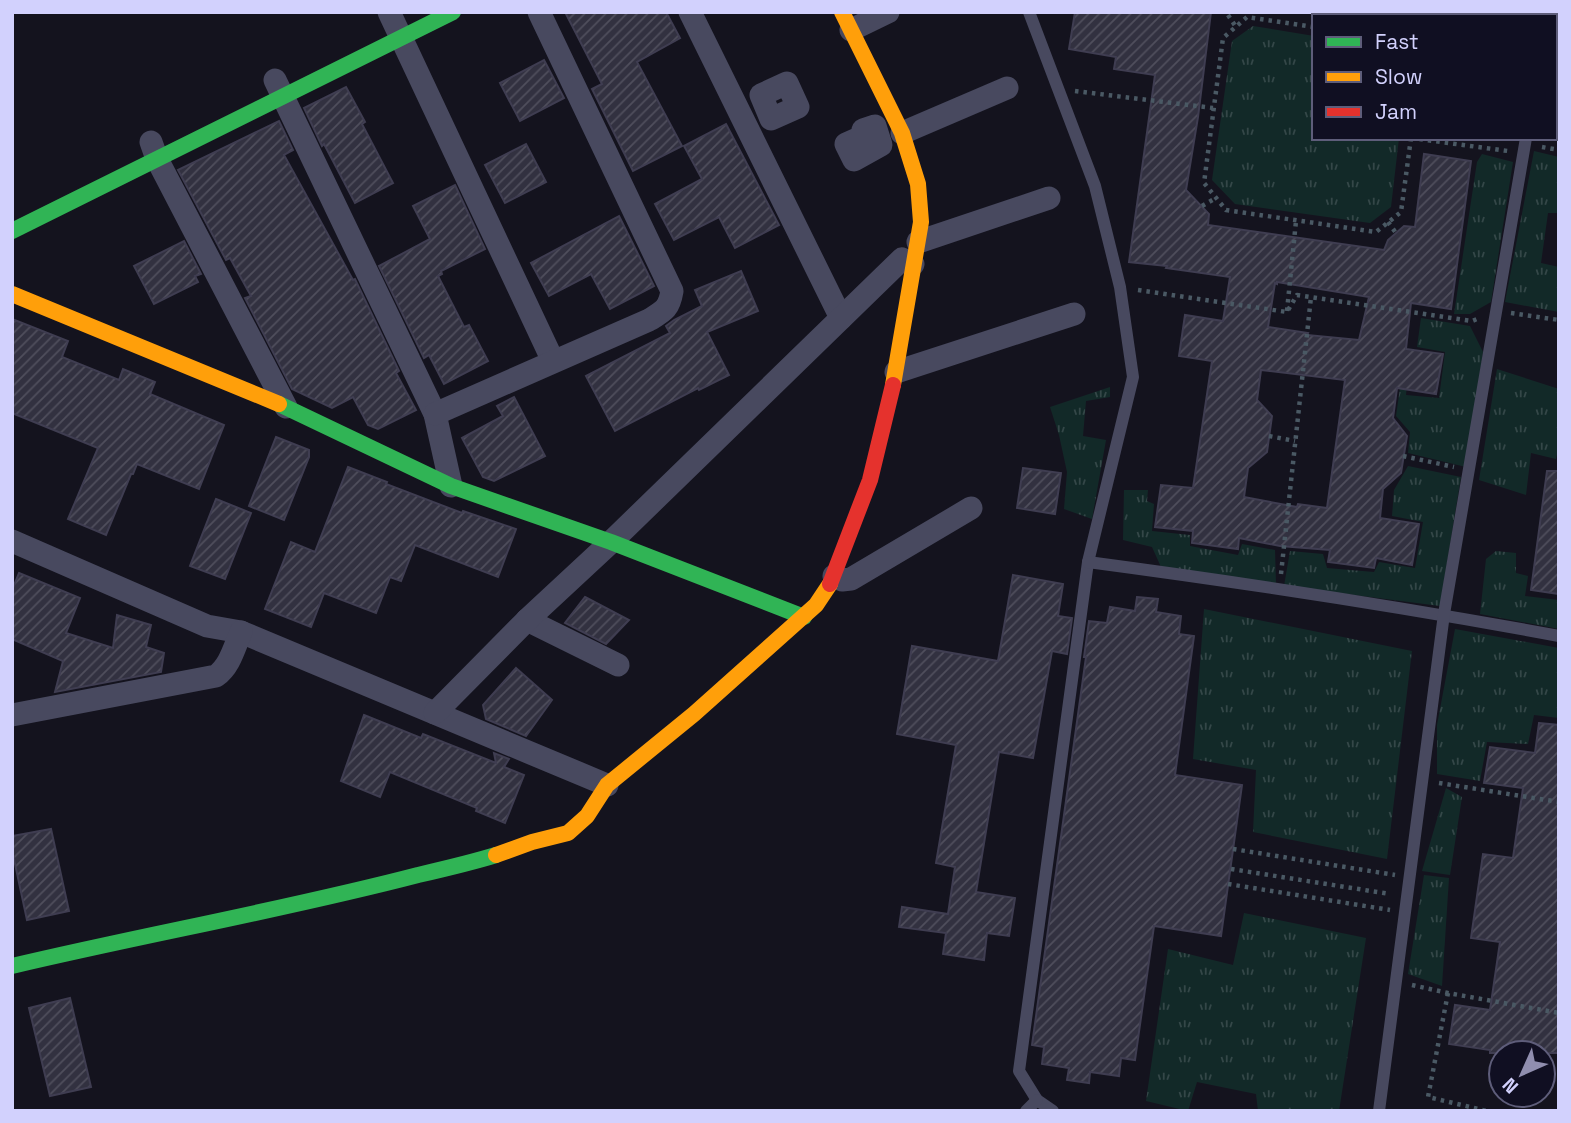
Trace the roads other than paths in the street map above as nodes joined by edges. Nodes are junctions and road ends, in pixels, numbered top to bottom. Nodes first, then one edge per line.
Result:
1 (453, 12) edge
2 (539, 12) edge
3 (690, 12) edge
4 (888, 12) edge
5 (1029, 12) edge
6 (847, 21) edge
7 (394, 22) edge
8 (277, 84) junction
9 (1007, 89) dead end
10 (902, 133) junction
11 (1525, 140) edge
12 (152, 146) junction
13 (1049, 198) dead end
14 (12, 231) edge
15 (916, 253) junction
16 (12, 294) edge
17 (1074, 314) dead end
18 (841, 318) junction
19 (553, 361) junction
20 (896, 372) junction
21 (286, 407) junction
22 (435, 414) junction
23 (451, 486) junction
24 (971, 509) dead end
25 (13, 542) edge
26 (611, 542) junction
27 (1088, 562) junction
28 (834, 576) junction
29 (1444, 614) junction
30 (804, 617) junction
31 (527, 620) junction
32 (241, 632) junction
33 (1559, 636) edge
34 (618, 665) dead end
35 (435, 713) junction
36 (12, 715) edge
37 (607, 785) junction
38 (12, 966) edge
39 (1037, 1100) junction
40 (1026, 1111) edge
41 (1053, 1111) edge
42 (1379, 1111) edge

1 - 7 street
2 - 19 street
3 - 18 street
4 - 6 street
5 - 27 lane
6 - 10 street
7 - 8 street
7 - 19 street
8 - 12 street
8 - 22 street
9 - 10 street
10 - 15 street
11 - 29 lane
12 - 14 street
12 - 21 street
13 - 15 street
15 - 18 street
15 - 20 street
16 - 21 street
17 - 20 street
18 - 26 street
19 - 22 street
20 - 28 street
21 - 23 street
22 - 23 street
23 - 26 street
24 - 28 street
25 - 32 street
26 - 30 street
26 - 31 street
27 - 29 lane
27 - 39 lane
28 - 30 street
29 - 33 lane
29 - 42 lane
30 - 37 street
31 - 34 street
31 - 35 street
32 - 35 street
32 - 36 street
35 - 37 street
37 - 38 street
39 - 40 lane
39 - 41 lane

